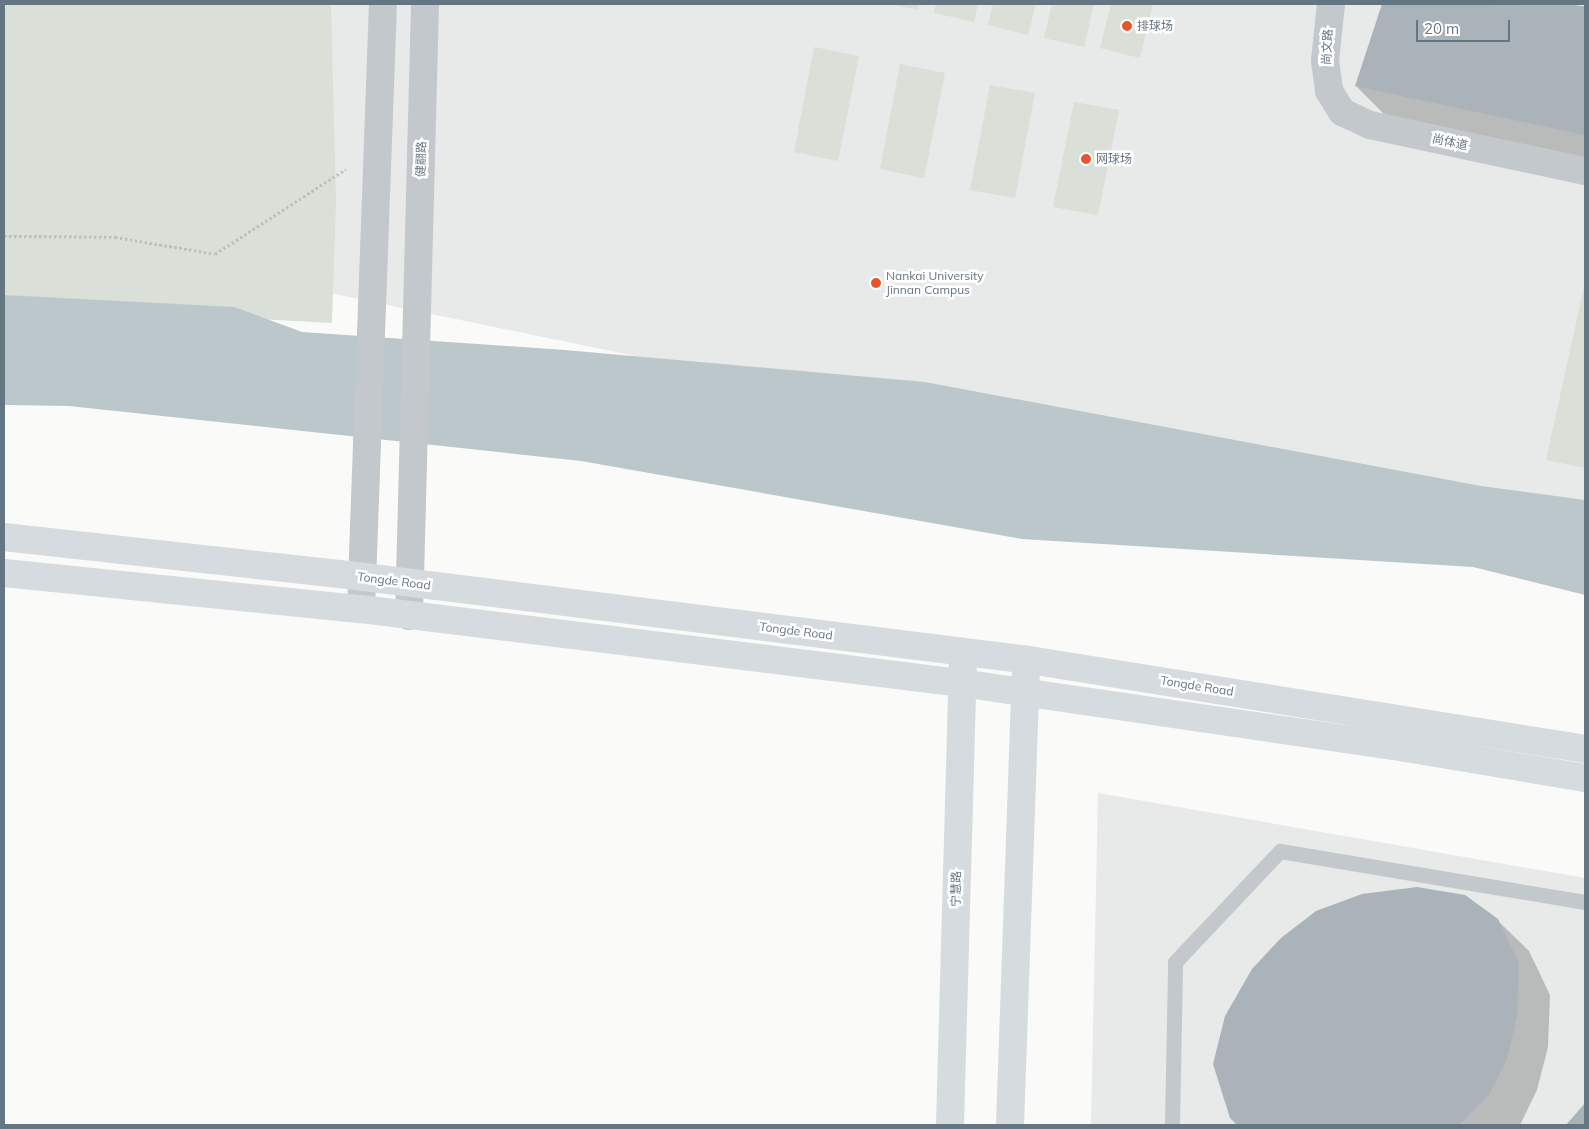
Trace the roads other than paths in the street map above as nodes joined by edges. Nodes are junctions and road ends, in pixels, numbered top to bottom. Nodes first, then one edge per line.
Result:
1 (383, 4) edge
2 (425, 4) edge
3 (1331, 4) edge
4 (1329, 90) joint
5 (1585, 171) edge
6 (4, 536) edge
7 (4, 573) edge
8 (364, 577) junction
9 (410, 583) junction
10 (361, 609) junction
11 (409, 616) junction
12 (965, 653) junction
13 (1029, 660) junction
14 (961, 684) junction
15 (1024, 692) junction
16 (1585, 749) edge
17 (1585, 778) edge
18 (1585, 902) edge
19 (950, 1125) edge
20 (1010, 1125) edge
21 (1172, 1125) edge

1 - 8 street
2 - 9 street, 健翮路
3 - 4 street, 尚文路
4 - 5 street, 尚体道
6 - 8 main road, Tongde Road
7 - 10 main road
8 - 9 main road, Tongde Road
8 - 10 street
9 - 11 street, 健翮路
9 - 12 main road, Tongde Road
10 - 11 main road
11 - 14 main road
12 - 13 main road, Tongde Road
12 - 14 main road, 宁慧路
13 - 15 main road
13 - 16 main road, Tongde Road
14 - 15 main road
14 - 19 main road, 宁慧路
15 - 17 main road
15 - 20 main road
18 - 21 lane

